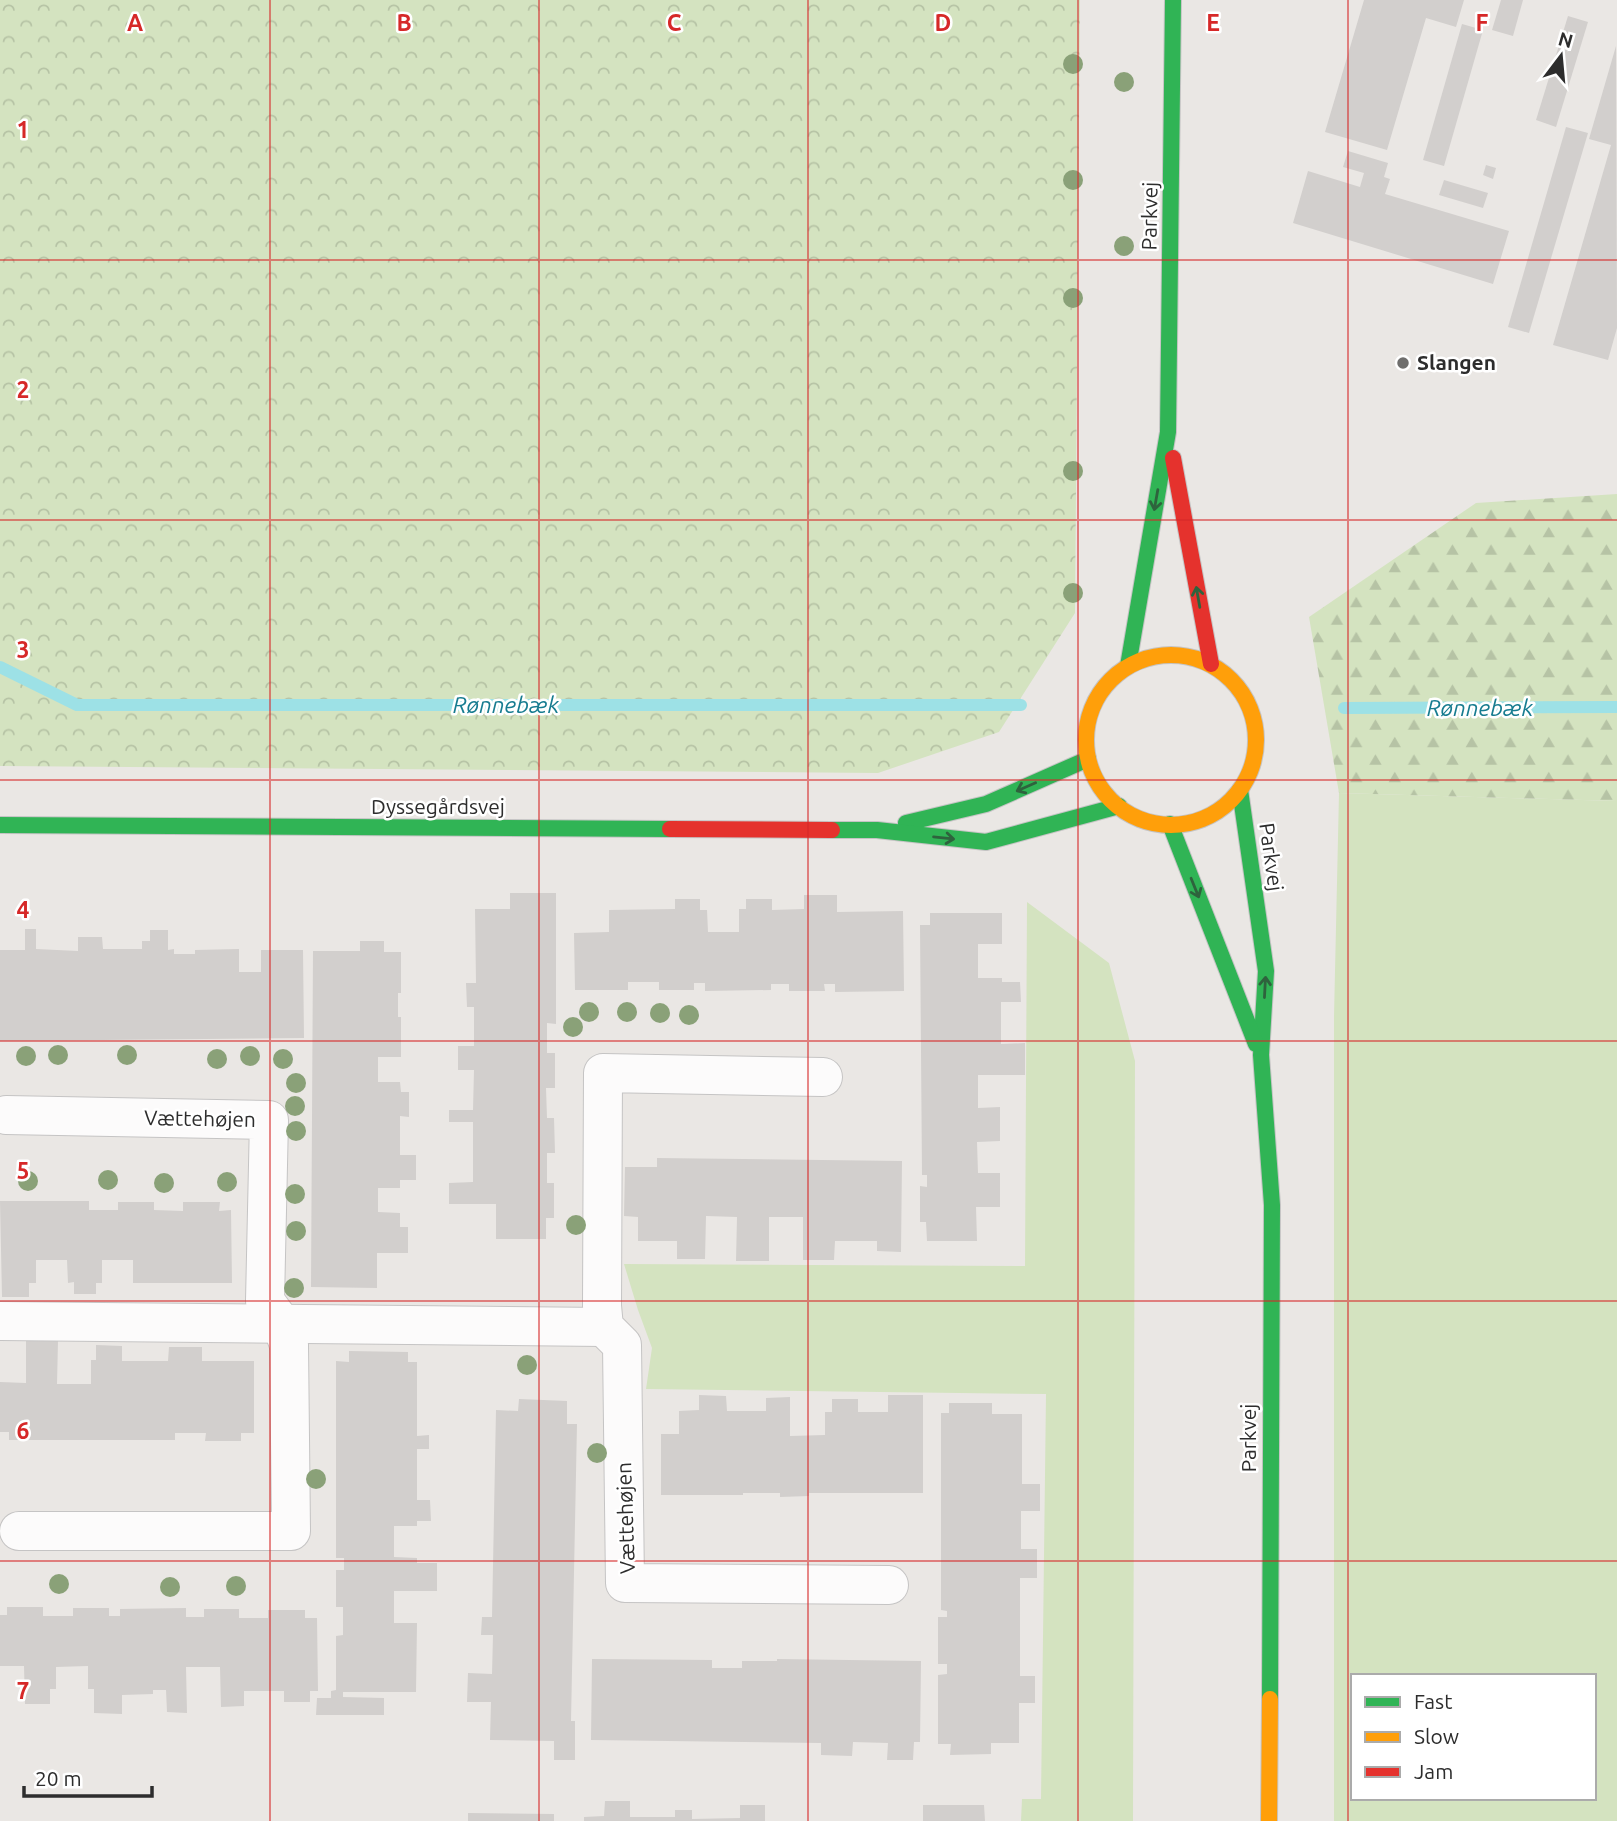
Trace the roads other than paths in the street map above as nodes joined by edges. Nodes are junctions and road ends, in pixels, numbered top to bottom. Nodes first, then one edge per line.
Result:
1 (1173, 0) edge
2 (1168, 432) junction
3 (1211, 664) junction
4 (1128, 666) junction
5 (1088, 759) junction
6 (1240, 790) junction
7 (1119, 806) junction
8 (1170, 824) junction
9 (0, 825) edge
10 (877, 830) junction
11 (1261, 1055) junction
12 (823, 1077) dead end
13 (6, 1115) dead end
14 (0, 1321) edge
15 (281, 1323) junction
16 (604, 1327) junction
17 (19, 1531) dead end
18 (890, 1585) dead end
19 (1269, 1821) edge

1 - 2 street, Parkvej
3 -> 2 street, Parkvej
2 -> 4 street, Parkvej
3 - 4 street
3 - 6 street
4 - 5 street
5 - 7 street
5 -> 10 street, Dyssegårdsvej
6 - 8 street
11 -> 6 street, Parkvej
7 - 8 street
10 -> 7 street, Dyssegårdsvej
8 -> 11 street, Parkvej
9 - 10 street, Dyssegårdsvej
11 - 19 street, Parkvej
12 - 16 street
13 - 15 street, Vættehøjen
14 - 15 street
15 - 16 street
15 - 17 street, Vættehøjen
16 - 18 street, Vættehøjen

